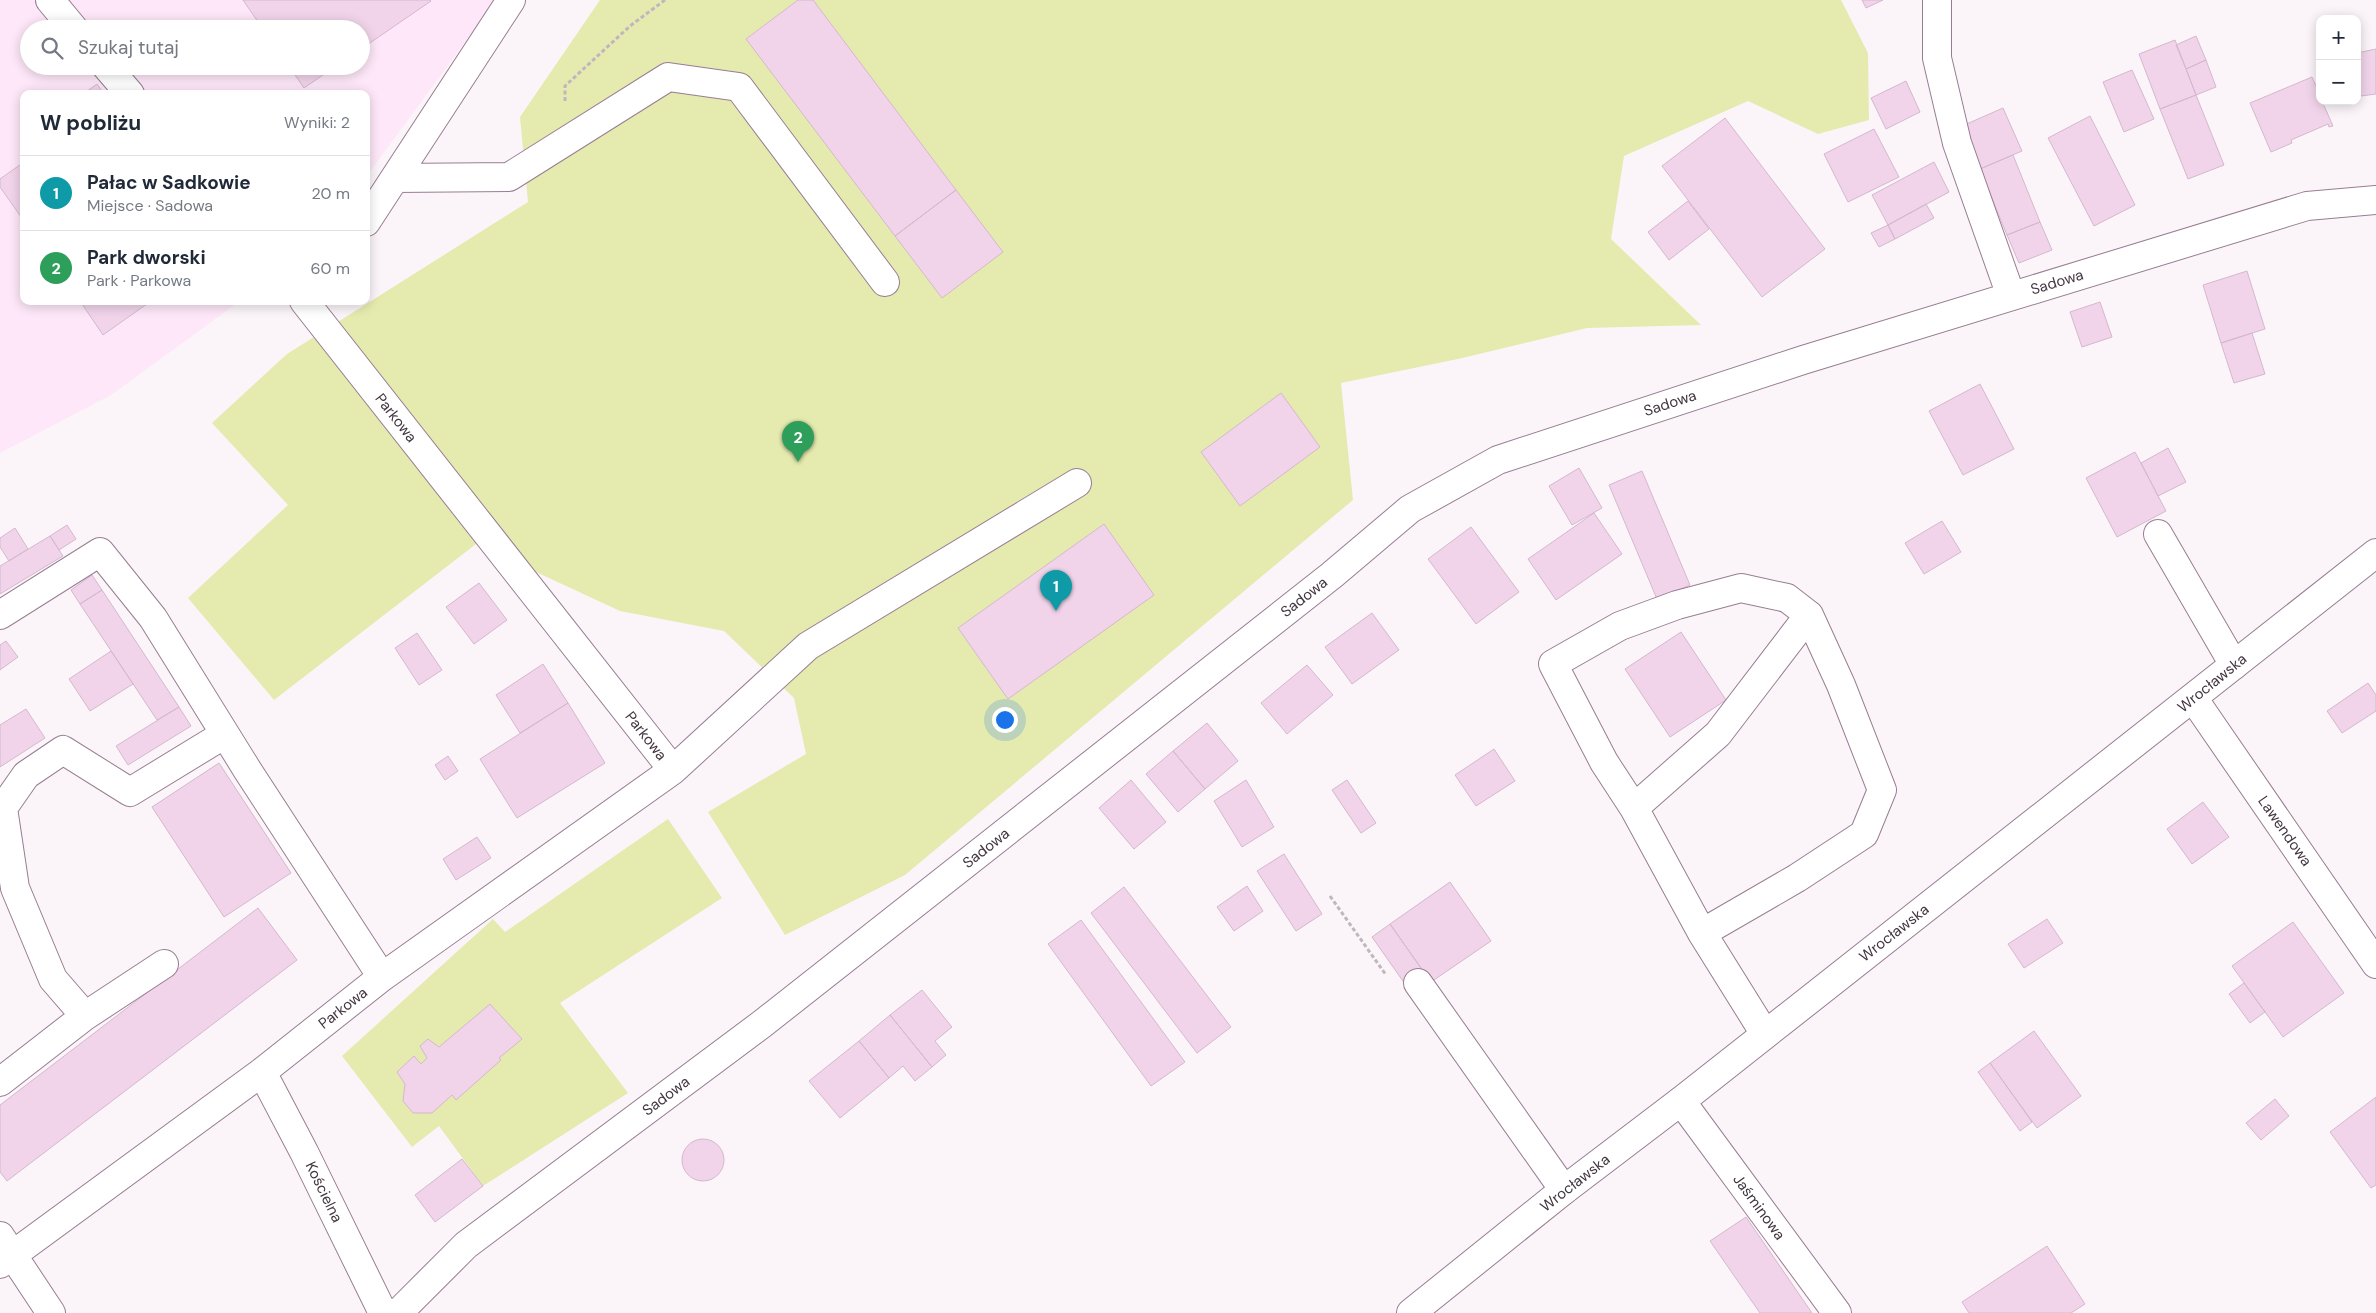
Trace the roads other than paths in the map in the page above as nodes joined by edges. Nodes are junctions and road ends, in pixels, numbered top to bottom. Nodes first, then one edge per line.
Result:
1 (50, 0) edge
2 (511, 0) edge
3 (1937, 0) edge
4 (67, 20) edge
5 (114, 75) edge
6 (127, 90) edge
7 (395, 178) junction
8 (2376, 200) edge
9 (370, 216) edge
10 (885, 282) dead end
11 (2011, 296) junction
12 (308, 305) edge
13 (1077, 483) dead end
14 (2158, 534) dead end
15 (2376, 552) edge
16 (0, 615) edge
17 (1809, 615) junction
18 (2234, 665) junction
19 (2193, 698) junction
20 (225, 734) junction
21 (673, 770) junction
22 (1634, 808) junction
23 (1702, 933) junction
24 (164, 964) dead end
25 (2376, 964) edge
26 (382, 977) junction
27 (1418, 983) dead end
28 (85, 1016) junction
29 (1765, 1034) junction
30 (262, 1072) junction
31 (0, 1082) edge
32 (1681, 1100) junction
33 (1564, 1190) junction
34 (3, 1252) edge
35 (51, 1313) edge
36 (383, 1313) edge
37 (398, 1313) edge
38 (1411, 1313) edge
39 (1837, 1313) edge

1 - 4 street
2 - 7 street
3 - 11 street
5 - 6 street
7 - 9 street
7 - 10 street
8 - 11 street, Sadowa
11 - 37 street, Sadowa
12 - 21 street, Parkowa
13 - 21 street
14 - 18 street
15 - 18 street, Wrocławska
16 - 20 street
17 - 22 street
17 - 22 street
17 - 23 street
18 - 19 street, Wrocławska
19 - 25 street, Lawendowa
19 - 29 street, Wrocławska
20 - 26 street
20 - 28 street
21 - 26 street, Parkowa
22 - 23 street
23 - 29 street
24 - 28 street
26 - 30 street, Parkowa
27 - 33 street
28 - 31 street
29 - 32 street, Wrocławska
30 - 34 street, Parkowa
30 - 36 street, Kościelna
32 - 33 street, Wrocławska
32 - 39 street, Jaśminowa
33 - 38 street, Wrocławska
34 - 35 street

